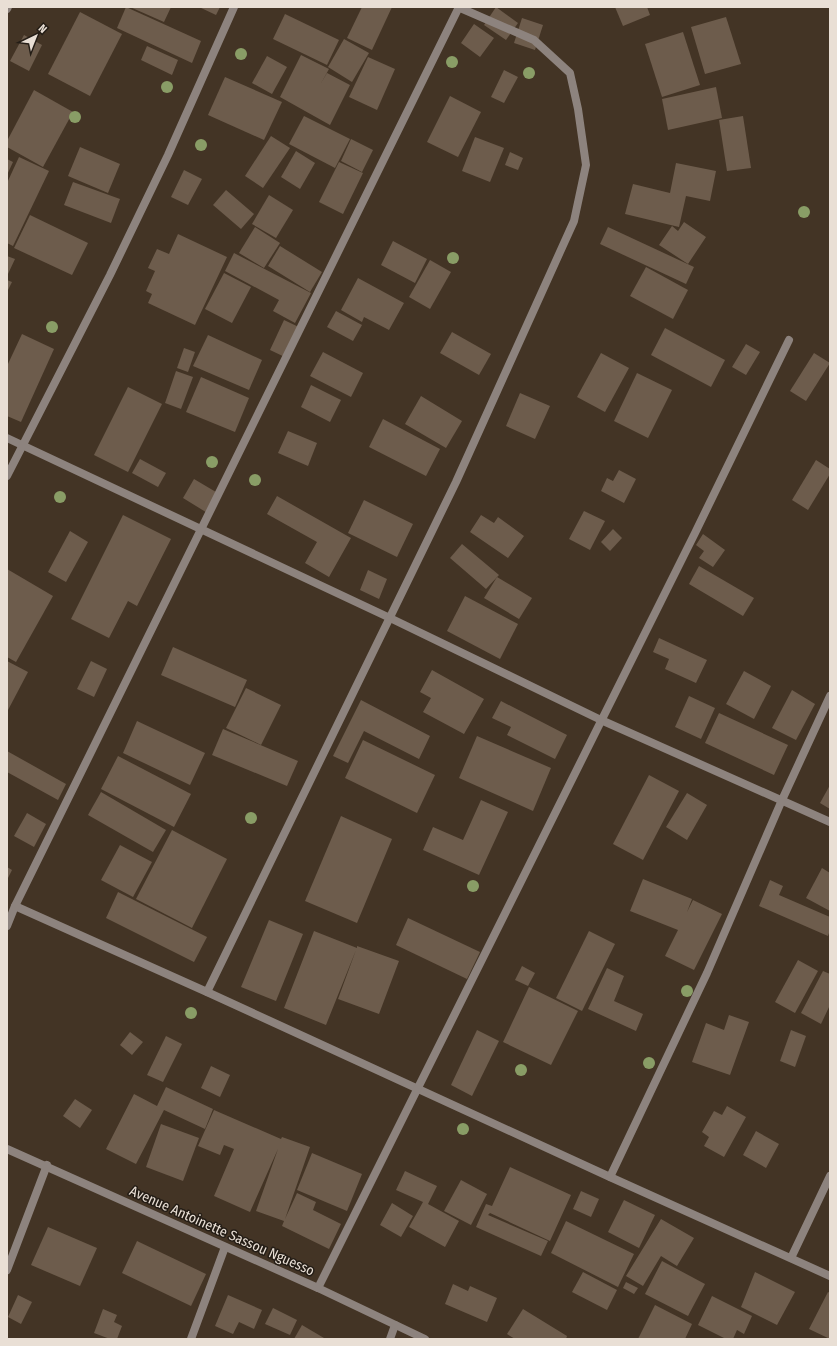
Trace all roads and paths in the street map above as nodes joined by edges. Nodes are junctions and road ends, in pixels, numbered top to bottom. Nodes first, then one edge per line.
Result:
1 (234, 7) edge
2 (459, 7) edge
3 (789, 340) dead end
4 (7, 438) edge
5 (22, 445) junction
6 (7, 476) edge
7 (201, 529) junction
8 (390, 618) junction
9 (830, 696) edge
10 (601, 720) junction
11 (782, 800) junction
12 (830, 822) edge
13 (15, 906) junction
14 (7, 926) edge
15 (207, 992) junction
16 (417, 1089) junction
17 (7, 1148) edge
18 (47, 1165) junction
19 (830, 1176) edge
20 (610, 1178) junction
21 (225, 1247) junction
22 (791, 1258) junction
23 (7, 1270) edge
24 (830, 1276) edge
25 (318, 1288) junction
26 (395, 1324) junction
27 (191, 1339) edge
28 (390, 1339) edge
29 (425, 1339) edge

1 - 5 street
2 - 7 street
2 - 8 street
3 - 10 street
4 - 5 street
5 - 6 street
5 - 7 street
7 - 8 street
7 - 13 street
8 - 10 street
8 - 15 street
9 - 11 street
10 - 11 street
10 - 16 street
11 - 12 street
11 - 20 street
13 - 14 street
13 - 15 street
15 - 16 street
16 - 20 street
16 - 25 street
17 - 18 street, Avenue Antoinette Sassou Nguesso
18 - 21 street, Avenue Antoinette Sassou Nguesso
18 - 23 street
19 - 22 street
20 - 22 street
21 - 25 street, Avenue Antoinette Sassou Nguesso
21 - 27 street
22 - 24 street
25 - 26 street, Avenue Antoinette Sassou Nguesso
26 - 28 street
26 - 29 street, Avenue Antoinette Sassou Nguesso

